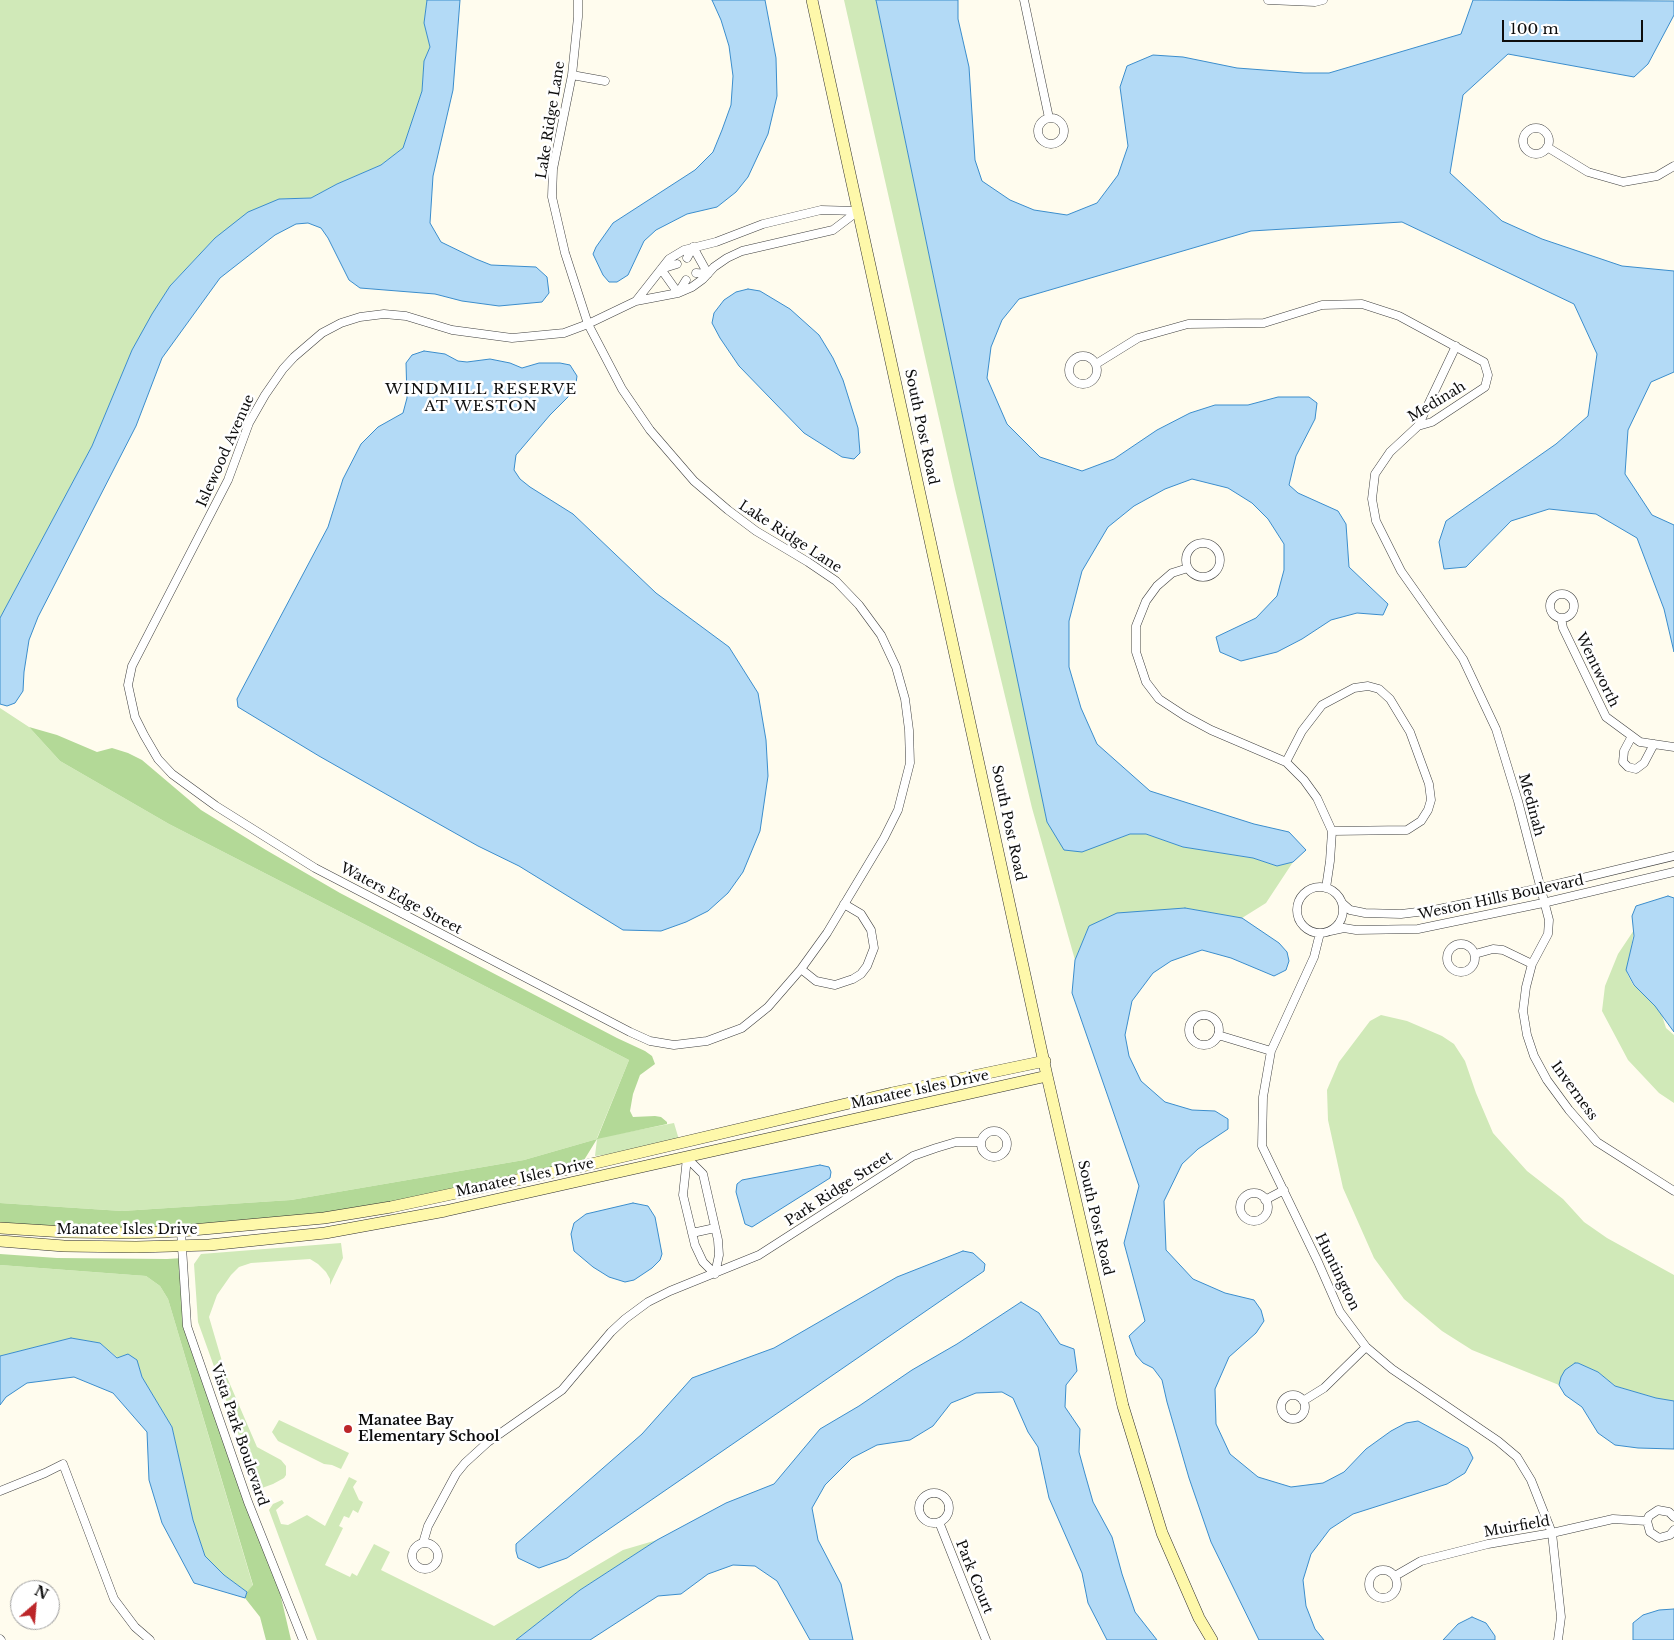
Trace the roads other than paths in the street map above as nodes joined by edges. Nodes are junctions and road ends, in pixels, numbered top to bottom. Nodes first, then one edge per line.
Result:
1 (578, 0) edge
2 (812, 0) edge
3 (1024, 0) edge
4 (1268, 0) edge
5 (1323, 0) edge
6 (572, 75) junction
7 (605, 82) dead end
8 (1049, 118) dead end
9 (1548, 147) dead end
10 (1674, 166) edge
11 (858, 211) junction
12 (693, 247) junction
13 (687, 258) dead end
14 (677, 264) dead end
15 (661, 268) junction
16 (696, 274) dead end
17 (708, 274) junction
18 (686, 280) dead end
19 (678, 293) junction
20 (636, 301) junction
21 (588, 324) junction
22 (1456, 346) junction
23 (1096, 364) dead end
24 (1418, 426) junction
25 (1188, 568) junction
26 (1562, 618) dead end
27 (144, 735) joint
28 (1632, 736) junction
29 (1654, 744) junction
30 (1674, 748) edge
31 (1286, 762) junction
32 (1332, 831) junction
33 (1674, 856) edge
34 (1674, 872) edge
35 (1326, 888) junction
36 (1540, 888) junction
37 (1543, 903) junction
38 (844, 904) junction
39 (1342, 904) junction
40 (1330, 931) junction
41 (1320, 933) junction
42 (1474, 954) dead end
43 (1532, 964) junction
44 (801, 970) junction
45 (1218, 1035) dead end
46 (674, 1045) joint
47 (1271, 1052) junction
48 (1045, 1061) junction
49 (1048, 1076) junction
50 (981, 1142) dead end
51 (680, 1143) junction
52 (686, 1158) junction
53 (1284, 1190) junction
54 (1674, 1192) edge
55 (454, 1194) junction
56 (1266, 1200) dead end
57 (457, 1208) junction
58 (0, 1228) edge
59 (715, 1228) junction
60 (181, 1231) junction
61 (692, 1233) junction
62 (0, 1241) edge
63 (182, 1246) junction
64 (715, 1274) junction
65 (1366, 1347) junction
66 (1303, 1401) dead end
67 (0, 1491) edge
68 (1674, 1517) edge
69 (1647, 1521) junction
70 (939, 1522) dead end
71 (1674, 1530) edge
72 (1552, 1533) junction
73 (423, 1543) dead end
74 (1395, 1576) dead end
75 (150, 1640) edge
76 (303, 1640) edge
77 (986, 1640) edge
78 (1212, 1640) edge
79 (1558, 1640) edge

1 - 6 street, Lake Ridge Lane
2 - 11 street, South Post Road
3 - 8 street
4 - 5 street
6 - 7 street
6 - 21 street, Lake Ridge Lane
9 - 10 street
11 - 12 street
11 - 17 street
11 - 48 street, South Post Road
12 - 13 street
12 - 15 street
12 - 17 street
14 - 15 street
15 - 19 street
15 - 20 street
16 - 17 street
17 - 19 street
18 - 19 street
19 - 20 street
20 - 21 street, Islewood Avenue
21 - 27 street, Islewood Avenue
21 - 38 street, Lake Ridge Lane
22 - 23 street, Medinah
22 - 24 street
22 - 24 street, Medinah
24 - 36 street, Medinah
25 - 25 street
25 - 31 street
26 - 28 street, Wentworth
27 - 46 street, Waters Edge Street
28 - 29 street, Wentworth
28 - 29 street
29 - 30 street, Wentworth
31 - 32 street
31 - 32 street
32 - 35 street
33 - 36 street, Weston Hills Boulevard
34 - 37 street, Weston Hills Boulevard
35 - 39 street
35 - 41 street
36 - 37 street, Inverness
36 - 39 street, Weston Hills Boulevard
37 - 40 street, Weston Hills Boulevard
37 - 43 street, Inverness
38 - 44 street, Lake Ridge Lane
38 - 44 street
39 - 40 street
40 - 41 street
41 - 47 street, Huntington
42 - 43 street
43 - 54 street, Inverness
44 - 46 street, Lake Ridge Lane
45 - 47 street
47 - 53 street, Huntington
48 - 49 street, South Post Road
48 - 51 street, Manatee Isles Drive
49 - 52 street, Manatee Isles Drive
49 - 78 street, South Post Road
50 - 64 street, Park Ridge Street
51 - 52 street
51 - 55 street, Manatee Isles Drive
52 - 57 street, Manatee Isles Drive
52 - 59 street
52 - 61 street
53 - 56 street
53 - 65 street, Huntington
55 - 57 street
55 - 60 street, Manatee Isles Drive
57 - 63 street, Manatee Isles Drive
58 - 60 street, Manatee Isles Drive
59 - 61 street
59 - 64 street
60 - 63 street, Vista Park Boulevard
61 - 64 street
62 - 63 street, Manatee Isles Drive
63 - 76 street, Vista Park Boulevard
64 - 73 street, Park Ridge Street
65 - 66 street
65 - 72 street, Huntington
67 - 75 street
68 - 69 street
69 - 71 street
69 - 72 street, Muirfield
70 - 77 street, Park Court
72 - 74 street, Muirfield
72 - 79 street, Huntington

